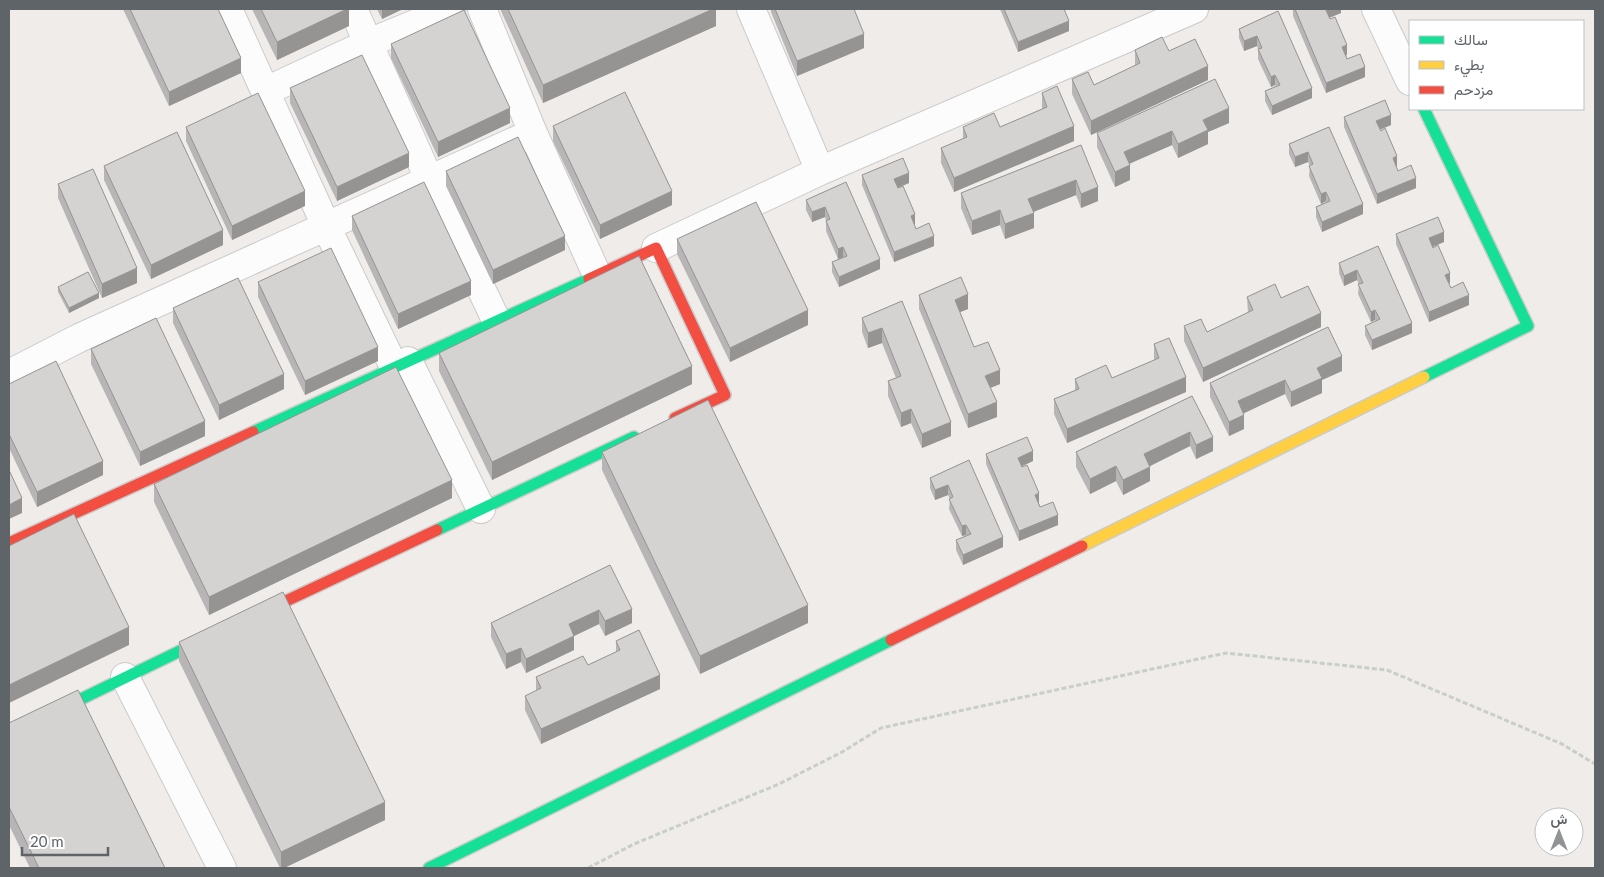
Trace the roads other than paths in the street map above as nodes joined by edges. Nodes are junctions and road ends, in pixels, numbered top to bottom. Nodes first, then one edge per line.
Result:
1 (228, 9) edge
2 (353, 9) edge
3 (451, 9) edge
4 (482, 9) edge
5 (751, 9) edge
6 (1194, 9) edge
7 (1376, 9) edge
8 (369, 43) junction
9 (1409, 79) edge
10 (266, 91) junction
11 (1424, 110) edge
12 (532, 133) junction
13 (820, 171) junction
14 (429, 179) junction
15 (326, 226) junction
16 (656, 248) junction
17 (597, 275) junction
18 (497, 322) junction
19 (401, 364) junction
20 (9, 374) edge
21 (661, 425) edge
22 (643, 433) edge
23 (481, 509) junction
24 (9, 543) edge
25 (241, 622) edge
26 (223, 631) edge
27 (125, 677) junction
28 (9, 734) edge
29 (222, 868) edge
30 (429, 868) edge

1 - 10 street
2 - 8 street
3 - 8 street
4 - 12 street
5 - 13 street
6 - 13 street
7 - 9 street
8 - 10 street
8 - 14 street
10 - 15 street
11 - 30 street
12 - 14 street
12 - 17 street
13 - 16 street
14 - 15 street
14 - 18 street
15 - 19 street
15 - 20 street
16 - 17 street
16 - 21 street
17 - 18 street
18 - 19 street
19 - 23 street
19 - 24 street
22 - 23 street
23 - 25 street
26 - 27 street
27 - 28 street
27 - 29 street

